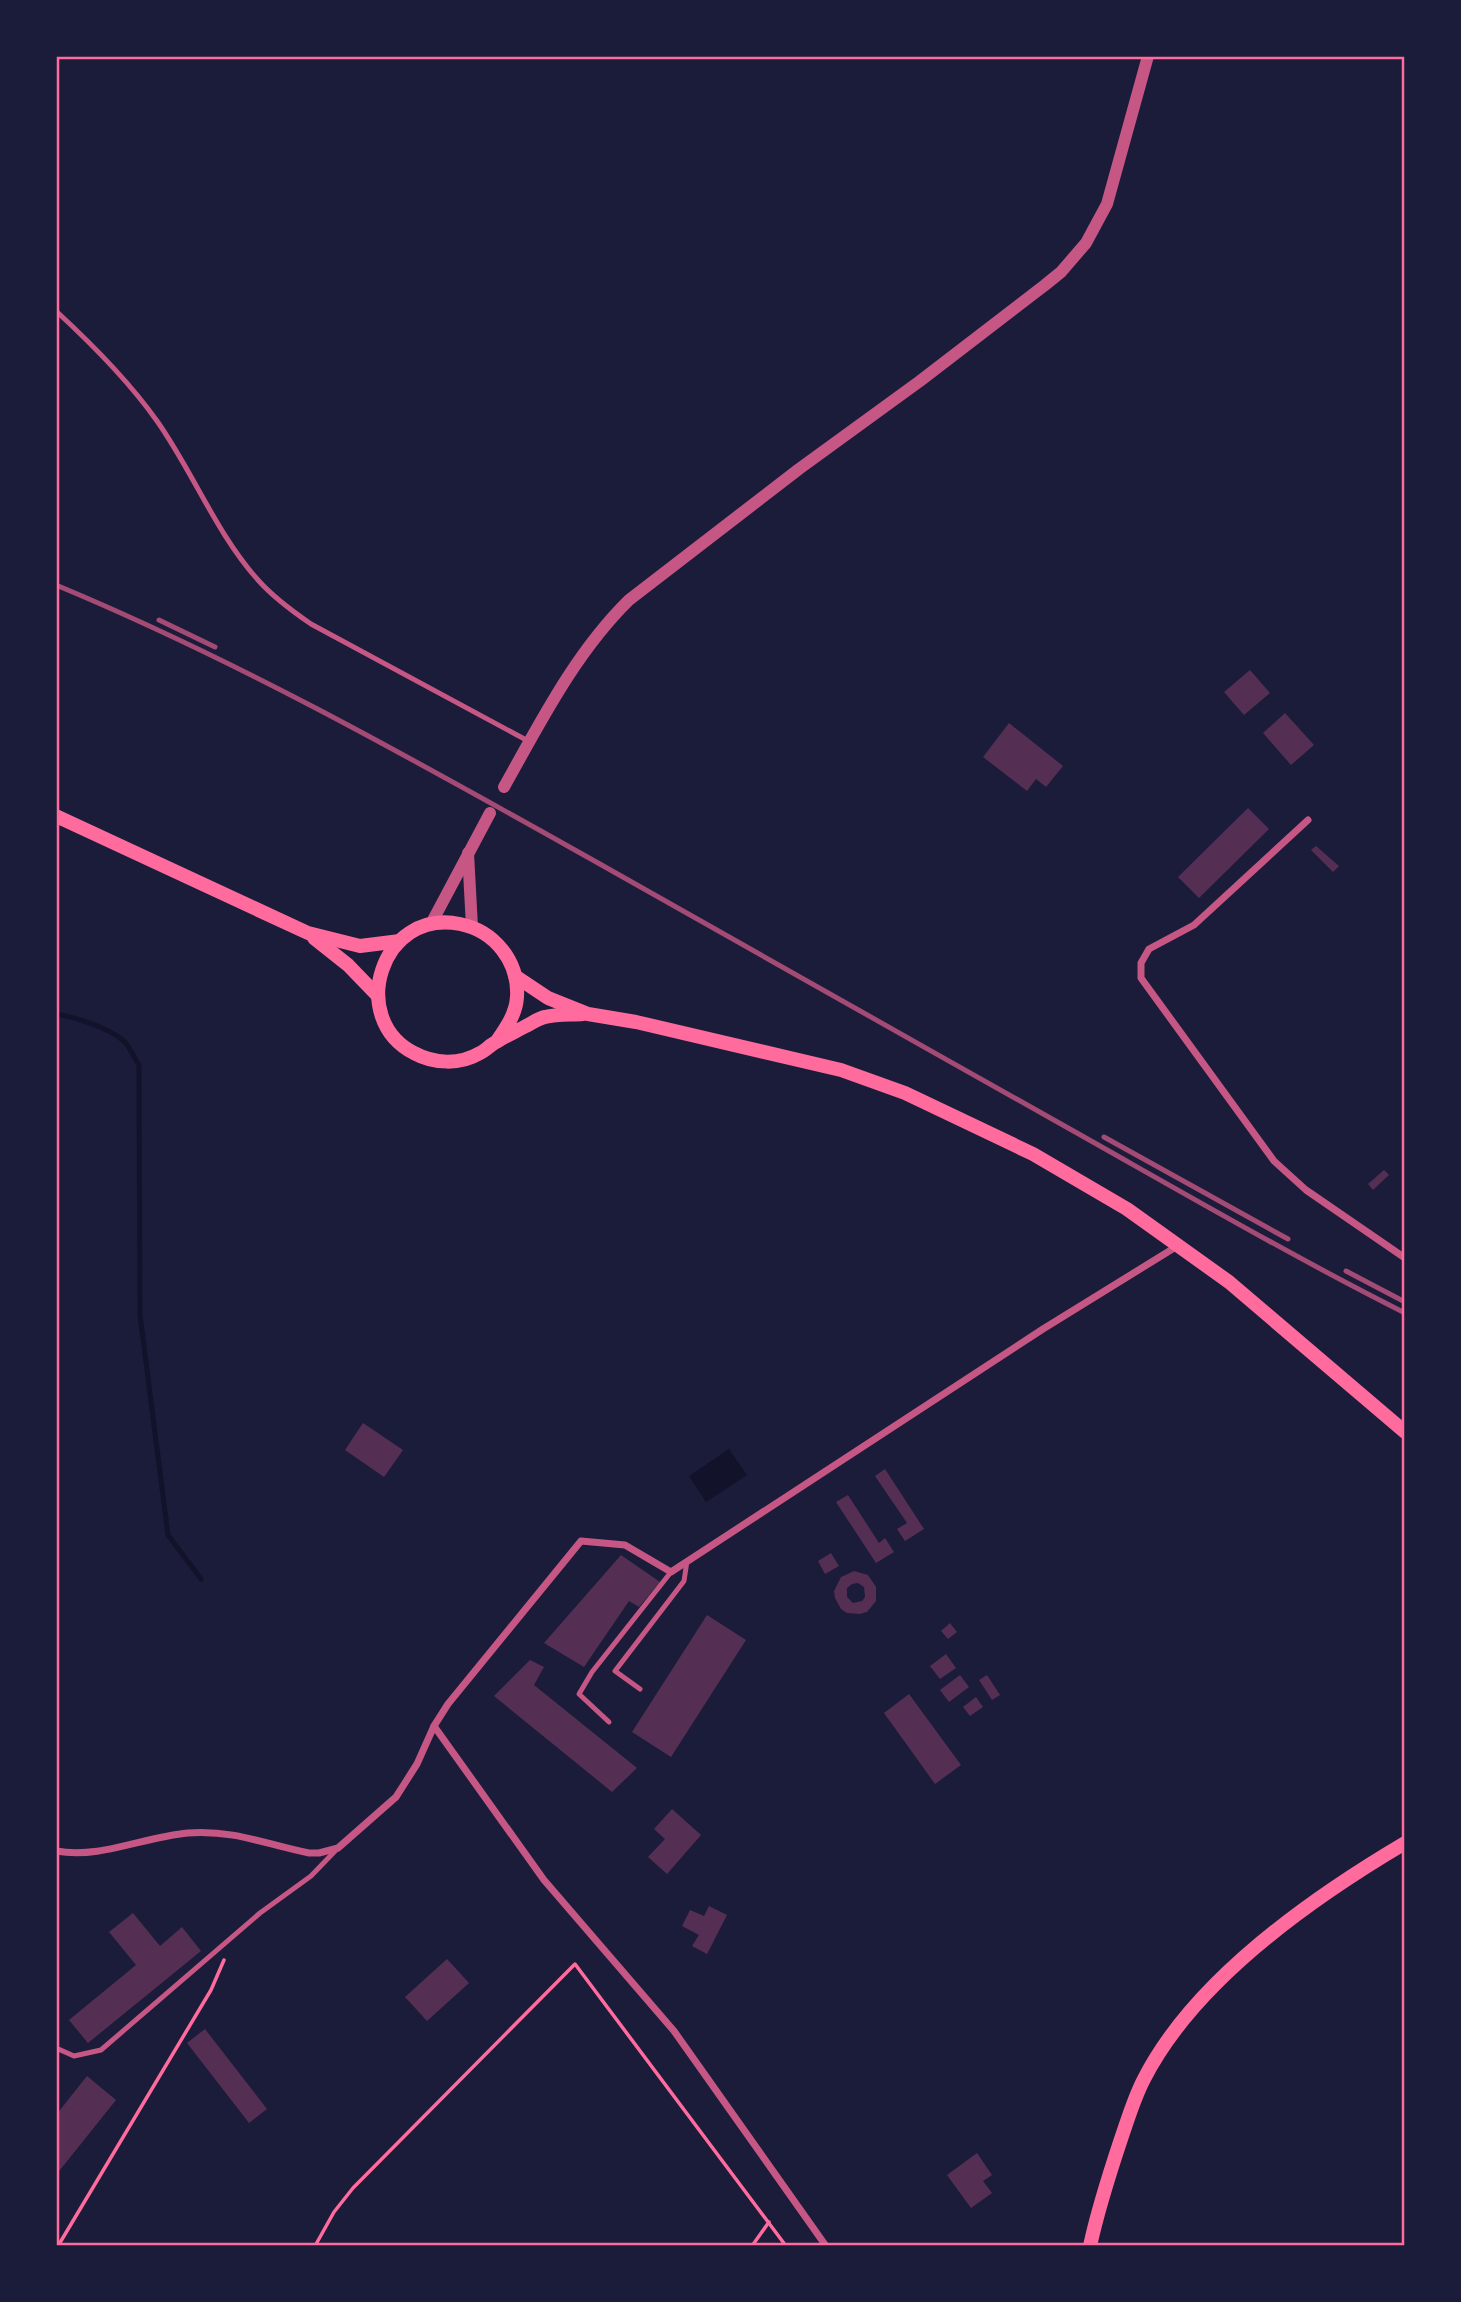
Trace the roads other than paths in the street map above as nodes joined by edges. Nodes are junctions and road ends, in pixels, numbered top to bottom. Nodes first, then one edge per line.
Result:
1 (1147, 56) edge
2 (56, 311) edge
3 (530, 742) junction
4 (504, 787) dead end
5 (489, 813) dead end
6 (56, 816) edge
7 (1308, 820) dead end
8 (468, 850) junction
9 (432, 922) junction
10 (472, 927) junction
11 (308, 933) junction
12 (400, 941) junction
13 (515, 976) junction
14 (378, 996) junction
15 (588, 1014) junction
16 (497, 1041) junction
17 (1179, 1245) junction
18 (1405, 1258) edge
19 (1405, 1432) edge
20 (687, 1562) junction
21 (671, 1572) junction
22 (640, 1689) dead end
23 (609, 1722) dead end
24 (434, 1726) junction
25 (1405, 1843) edge
26 (338, 1848) junction
27 (56, 1851) edge
28 (56, 2048) edge
29 (826, 2246) edge
30 (1090, 2246) edge

1 - 3 street
2 - 3 lane
3 - 4 street
5 - 8 street
6 - 11 main road
7 - 18 street
8 - 9 street
8 - 10 street
9 - 10 main road
9 - 12 main road
10 - 13 main road
11 - 12 main road
11 - 14 main road
12 - 14 main road
13 - 15 main road
13 - 16 main road
14 - 16 main road
15 - 16 main road
15 - 17 main road
17 - 19 main road
17 - 20 street
20 - 21 street
20 - 22 lane
21 - 23 lane
21 - 24 street
24 - 26 street
24 - 29 street
25 - 30 main road
26 - 27 street
26 - 28 lane

